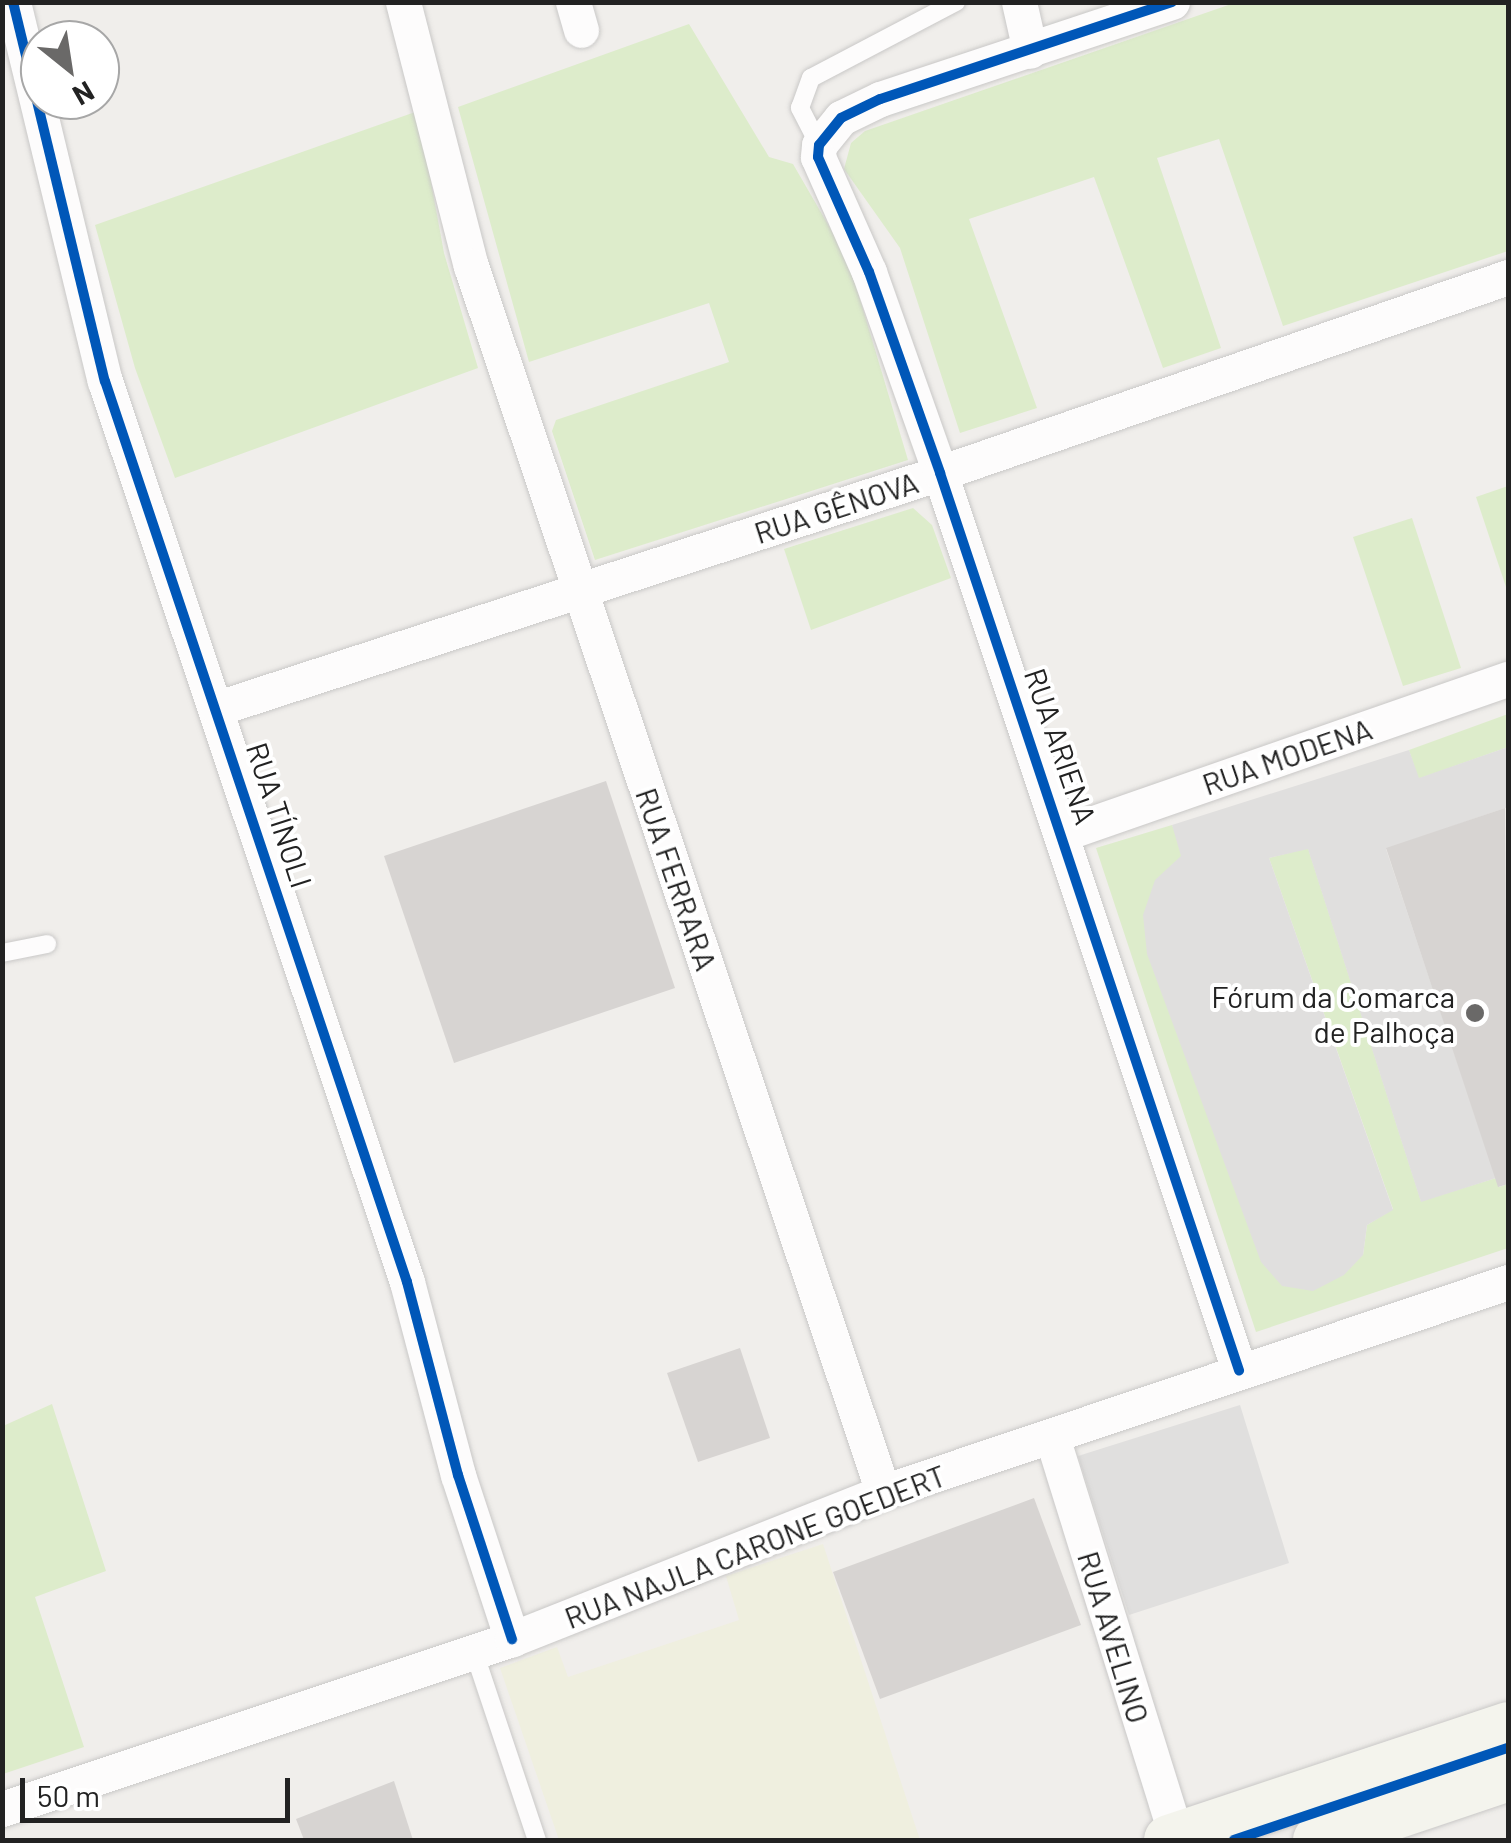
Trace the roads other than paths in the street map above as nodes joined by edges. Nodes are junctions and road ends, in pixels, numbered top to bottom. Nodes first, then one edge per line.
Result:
1 (13, 2) edge
2 (403, 2) edge
3 (956, 2) edge
4 (1019, 2) edge
5 (1172, 2) edge
6 (1030, 52) junction
7 (819, 145) junction
8 (1508, 278) edge
9 (940, 472) junction
10 (580, 592) junction
11 (1508, 679) edge
12 (218, 708) junction
13 (1064, 832) junction
14 (47, 944) dead end
15 (2, 952) edge
16 (1508, 1282) edge
17 (1240, 1370) junction
18 (1052, 1436) junction
19 (883, 1492) junction
20 (512, 1639) junction
21 (474, 1652) junction
22 (1508, 1727) edge
23 (1508, 1776) edge
24 (2, 1809) edge
25 (1173, 1839) edge
26 (538, 1840) edge
27 (1318, 1840) edge

1 - 12 street, RUA TÍNOLI
2 - 10 street, RUA FERRARA
3 - 7 lane
4 - 6 street
5 - 6 street
6 - 7 street
7 - 9 street, RUA ARIENA
8 - 9 street, RUA GÊNOVA
9 - 10 street, RUA GÊNOVA
9 - 13 street, RUA ARIENA
10 - 12 street, RUA GÊNOVA
10 - 19 street, RUA FERRARA
11 - 13 street, RUA MODENA
12 - 20 street, RUA TÍNOLI
13 - 17 street, RUA ARIENA
14 - 15 lane
16 - 17 street, RUA NAJLA CARONE GOEDERT
17 - 18 street, RUA NAJLA CARONE GOEDERT
18 - 19 street, RUA NAJLA CARONE GOEDERT
18 - 25 street, RUA AVELINO
19 - 20 street, RUA NAJLA CARONE GOEDERT
20 - 21 street, RUA NAJLA CARONE GOEDERT
21 - 24 street, RUA NAJLA CARONE GOEDERT
21 - 26 lane
22 - 25 main road
23 - 27 main road

